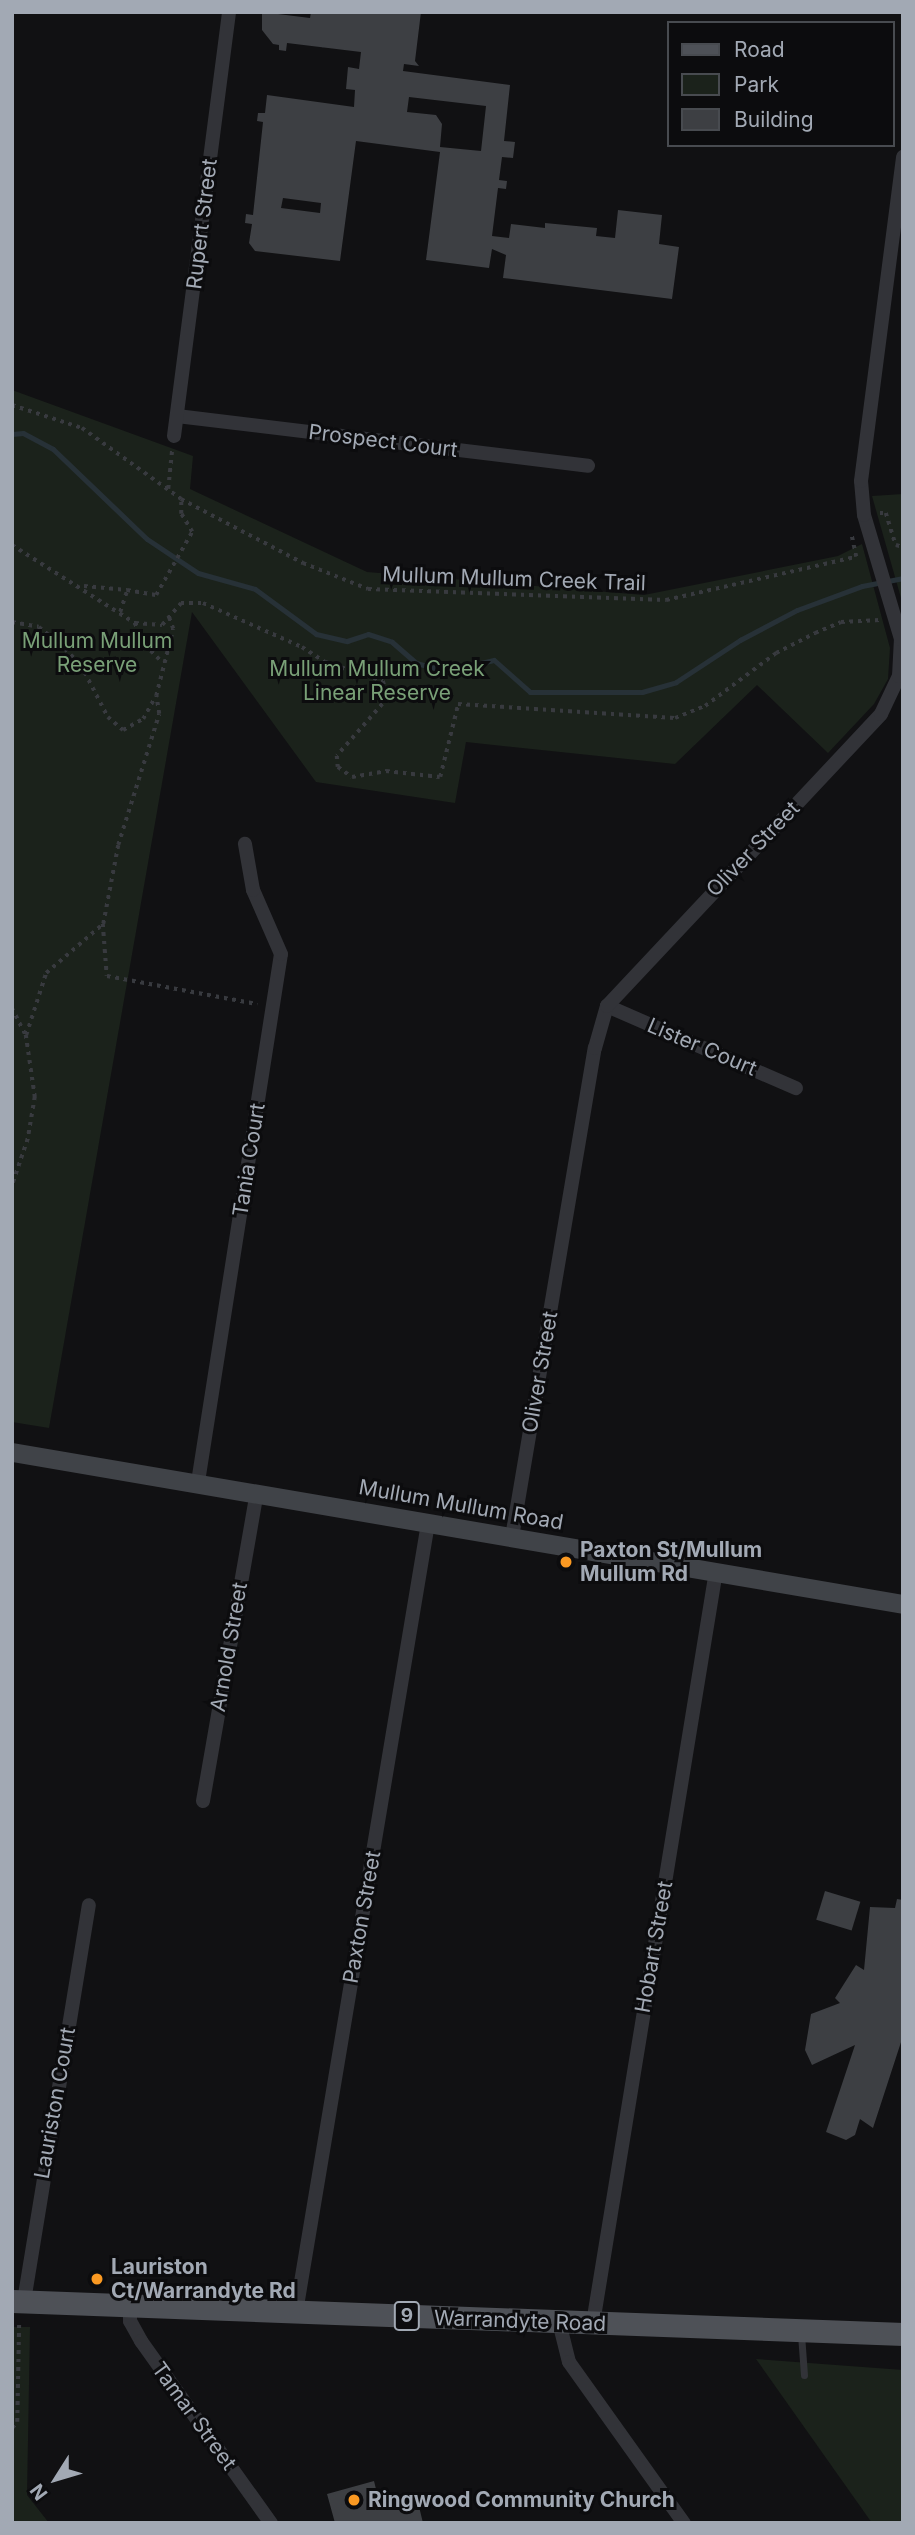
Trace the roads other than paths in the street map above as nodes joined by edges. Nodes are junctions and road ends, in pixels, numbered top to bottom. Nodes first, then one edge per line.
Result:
1 (229, 12) edge
2 (903, 157) edge
3 (177, 416) junction
4 (174, 436) road end
5 (589, 466) dead end
6 (245, 844) dead end
7 (607, 1006) junction
8 (796, 1088) dead end
9 (12, 1452) edge
10 (198, 1482) junction
11 (257, 1493) junction
12 (428, 1523) junction
13 (512, 1537) junction
14 (716, 1571) junction
15 (903, 1604) edge
16 (203, 1801) dead end
17 (89, 1905) dead end
18 (130, 2305) junction
19 (19, 2308) edge
20 (296, 2312) junction
21 (559, 2322) junction
22 (593, 2323) junction
23 (801, 2332) junction
24 (903, 2334) edge
25 (804, 2375) dead end
26 (271, 2523) edge
27 (684, 2523) edge

1 - 3 street, Rupert Street
2 - 7 street, Oliver Street
3 - 4 street, Rupert Street
3 - 5 street, Prospect Court
6 - 10 street, Tania Court
7 - 8 street, Lister Court
7 - 13 street, Oliver Street
9 - 10 street, Mullum Mullum Road
10 - 11 street, Mullum Mullum Road
11 - 12 street, Mullum Mullum Road
11 - 16 street, Arnold Street
12 - 13 street, Mullum Mullum Road
12 - 20 street, Paxton Street
13 - 14 street, Mullum Mullum Road
14 - 15 street, Mullum Mullum Road
14 - 22 street, Hobart Street
17 - 19 street, Lauriston Court
18 - 19 main road, Warrandyte Road / 9
18 - 20 main road, Warrandyte Road / 9
18 - 26 street, Tamar Street
20 - 21 main road, Warrandyte Road / 9
21 - 22 main road, Warrandyte Road / 9
21 - 27 street
22 - 23 main road, Warrandyte Road / 9
23 - 24 main road, Warrandyte Road / 9
23 - 25 lane

